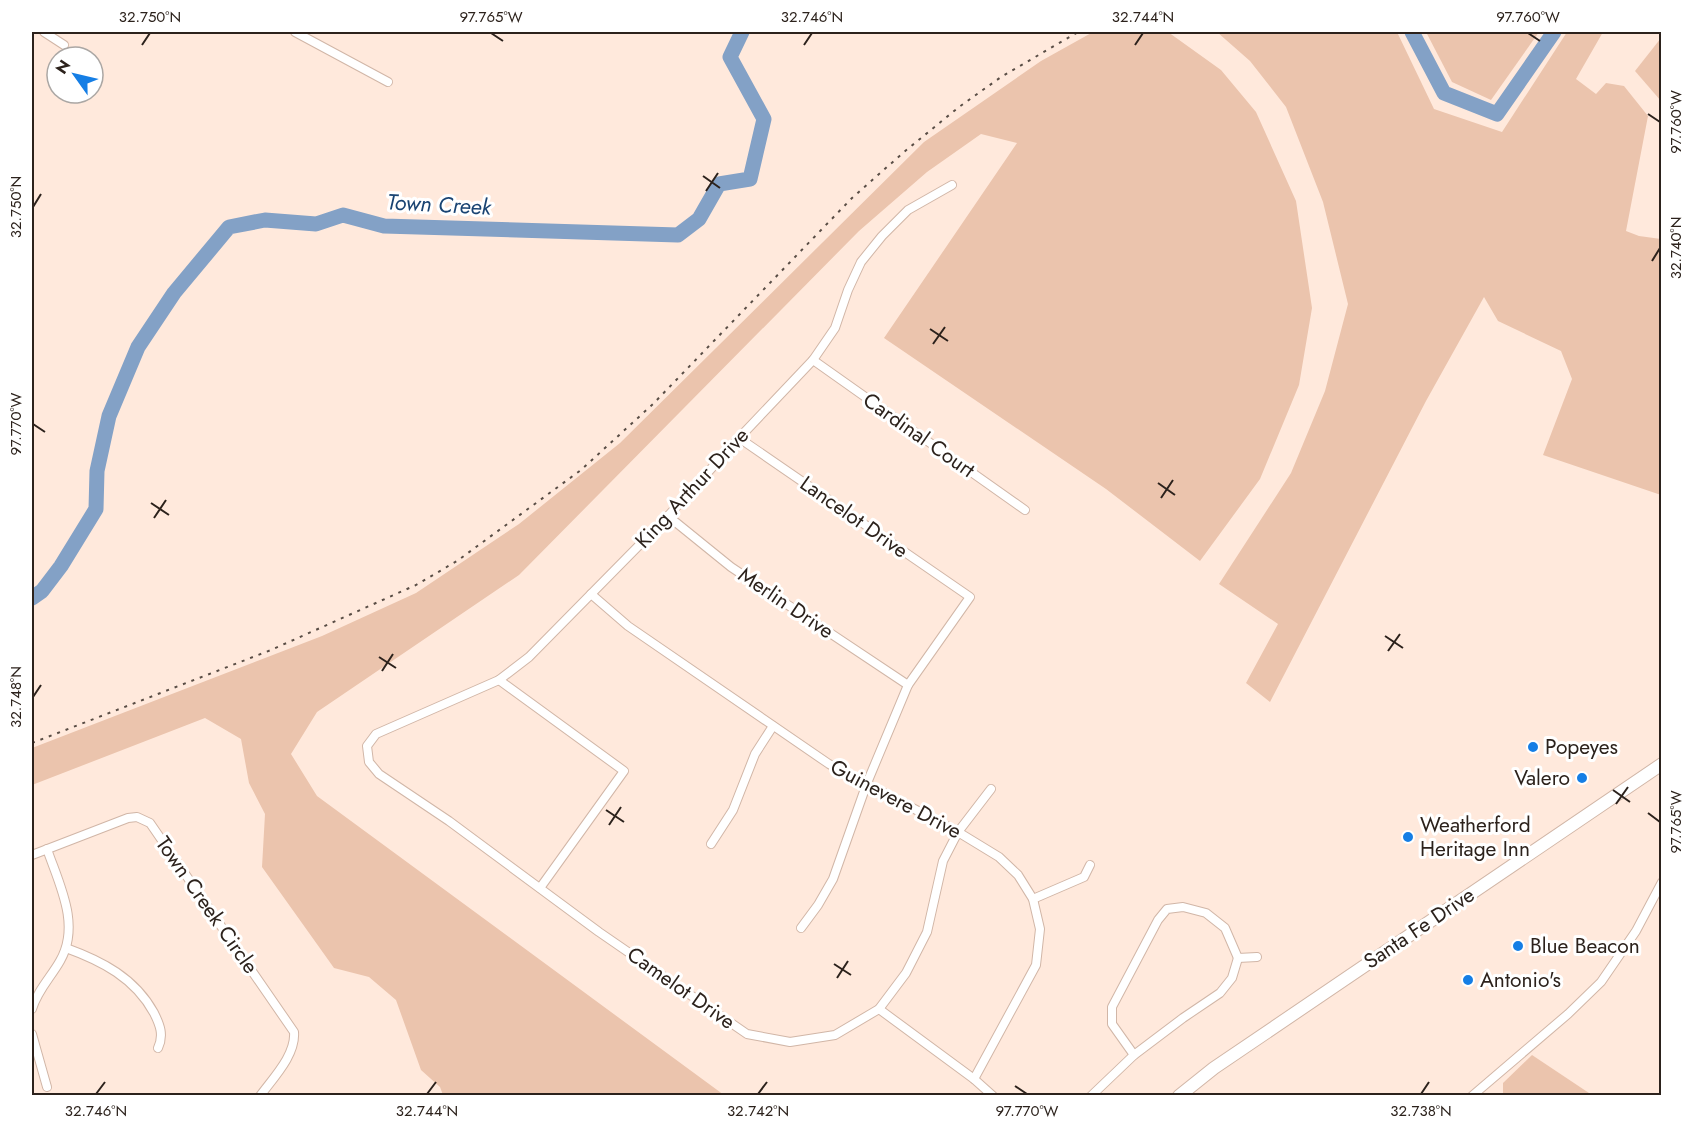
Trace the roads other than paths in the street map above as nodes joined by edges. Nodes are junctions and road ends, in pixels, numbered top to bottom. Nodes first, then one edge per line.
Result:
1 (44, 32) edge
2 (295, 32) edge
3 (64, 45) dead end
4 (388, 82) dead end
5 (952, 185) dead end
6 (813, 360) junction
7 (738, 438) junction
8 (1025, 510) dead end
9 (668, 516) junction
10 (591, 594) junction
11 (499, 680) junction
12 (908, 685) junction
13 (773, 726) junction
14 (376, 734) joint
15 (1662, 764) edge
16 (867, 783) junction
17 (991, 789) dead end
18 (958, 832) junction
19 (711, 844) dead end
20 (46, 849) junction
21 (32, 855) edge
22 (1090, 865) dead end
23 (1662, 882) edge
24 (540, 888) junction
25 (1033, 898) junction
26 (801, 928) dead end
27 (66, 948) junction
28 (1257, 957) dead end
29 (1238, 958) junction
30 (32, 1009) edge
31 (879, 1009) junction
32 (32, 1034) edge
33 (158, 1048) dead end
34 (1134, 1055) junction
35 (974, 1079) junction
36 (47, 1088) dead end
37 (260, 1095) edge
38 (993, 1095) edge
39 (1091, 1095) edge
40 (1179, 1095) edge
41 (1472, 1095) edge

1 - 3 street
2 - 4 street
5 - 6 street, King Arthur Drive
6 - 7 street, King Arthur Drive
6 - 8 street, Cardinal Court
7 - 9 street, King Arthur Drive
7 - 12 street, Lancelot Drive
9 - 10 street, King Arthur Drive
9 - 12 street, Merlin Drive
10 - 11 street, King Arthur Drive
10 - 13 street, Guinevere Drive
11 - 14 street, King Arthur Drive
11 - 24 street
12 - 16 street
13 - 16 street, Guinevere Drive
13 - 19 street
14 - 24 street, Camelot Drive
15 - 40 main road, Santa Fe Drive
16 - 18 street, Guinevere Drive
16 - 26 street
17 - 18 street, Camelot Drive
18 - 25 street, Guinevere Drive
18 - 31 street, Camelot Drive
20 - 21 street, Town Creek Circle
20 - 27 street
20 - 37 street, Town Creek Circle
22 - 25 street
23 - 41 street
24 - 31 street, Camelot Drive
25 - 35 street, Guinevere Drive
27 - 30 street
27 - 33 street
28 - 29 street
29 - 34 street
29 - 34 street
31 - 35 street
32 - 36 street
34 - 39 street
35 - 38 street

